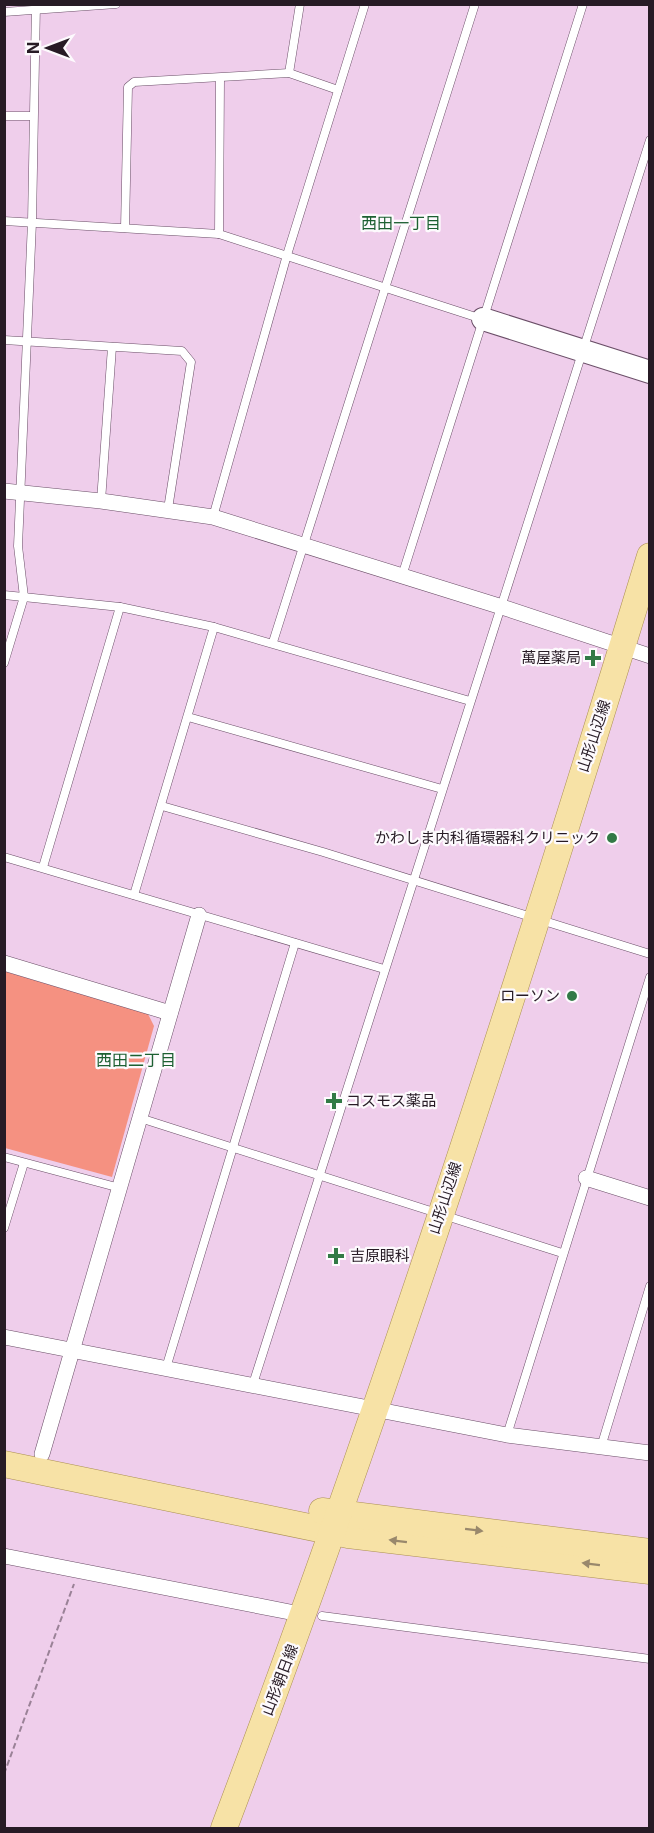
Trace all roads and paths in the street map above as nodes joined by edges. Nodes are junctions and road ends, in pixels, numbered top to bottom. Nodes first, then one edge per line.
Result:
1 (116, 4) edge
2 (300, 4) edge
3 (365, 4) edge
4 (475, 4) edge
5 (582, 4) edge
6 (36, 7) edge
7 (4, 12) edge
8 (289, 73) junction
9 (220, 79) junction
10 (338, 90) junction
11 (4, 116) edge
12 (33, 116) junction
13 (650, 140) edge
14 (4, 221) edge
15 (32, 222) junction
16 (125, 228) junction
17 (219, 234) junction
18 (286, 255) junction
19 (385, 288) junction
20 (483, 319) junction
21 (4, 340) edge
22 (27, 341) junction
23 (112, 347) junction
24 (584, 351) junction
25 (650, 372) edge
26 (4, 492) edge
27 (22, 494) junction
28 (101, 501) junction
29 (168, 509) junction
30 (213, 517) junction
31 (303, 545) junction
32 (650, 556) edge
33 (402, 576) junction
34 (650, 594) edge
35 (4, 595) edge
36 (24, 597) junction
37 (120, 607) junction
38 (502, 607) junction
39 (214, 627) junction
40 (273, 642) junction
41 (635, 651) edge
42 (4, 663) edge
43 (470, 701) junction
44 (188, 717) junction
45 (442, 789) junction
46 (162, 806) junction
47 (4, 856) edge
48 (43, 867) junction
49 (413, 881) junction
50 (134, 895) junction
51 (199, 915) junction
52 (542, 921) junction
53 (295, 943) junction
54 (650, 954) edge
55 (4, 963) edge
56 (384, 969) junction
57 (650, 977) edge
58 (170, 1013) junction
59 (140, 1118) junction
60 (233, 1147) junction
61 (4, 1157) edge
62 (24, 1163) junction
63 (319, 1176) junction
64 (586, 1178) junction
65 (120, 1188) junction
66 (650, 1198) edge
67 (446, 1215) junction
68 (4, 1228) edge
69 (562, 1253) junction
70 (649, 1292) edge
71 (4, 1337) edge
72 (73, 1350) junction
73 (166, 1368) junction
74 (253, 1384) junction
75 (381, 1410) junction
76 (507, 1435) junction
77 (4, 1447) edge
78 (601, 1447) junction
79 (42, 1454) junction
80 (650, 1454) edge
81 (4, 1464) edge
82 (343, 1524) junction
83 (650, 1552) edge
84 (4, 1556) edge
85 (79, 1570) junction
86 (650, 1571) edge
87 (313, 1615) junction
88 (650, 1659) edge
89 (4, 1774) edge
90 (224, 1828) edge
91 (242, 1828) edge

1 - 6 lane
2 - 8 lane
3 - 10 lane
4 - 19 lane
5 - 20 lane
6 - 7 lane
6 - 12 lane
8 - 9 lane
8 - 10 lane
9 - 16 lane
9 - 17 lane
10 - 18 lane
11 - 12 lane
12 - 15 lane
13 - 24 lane
14 - 15 lane
15 - 16 lane
15 - 22 lane
16 - 17 lane
17 - 18 lane
18 - 19 lane
18 - 30 lane
19 - 20 lane
19 - 31 lane
20 - 24 street
20 - 33 lane
21 - 22 lane
22 - 23 lane
22 - 27 lane
23 - 28 lane
23 - 29 lane
24 - 25 street
24 - 38 lane
26 - 27 street
27 - 28 street
27 - 36 lane
28 - 29 street
29 - 30 street
30 - 31 street
31 - 33 street
31 - 40 lane
32 - 41 main road, 山形山辺線
33 - 38 street
34 - 41 main road, 山形山辺線
35 - 36 lane
36 - 37 lane
36 - 42 lane
37 - 39 lane
37 - 48 lane
38 - 41 street
38 - 43 lane
39 - 40 lane
39 - 44 lane
40 - 43 lane
41 - 52 main road, 山形山辺線
43 - 45 lane
44 - 45 lane
44 - 46 lane
45 - 49 lane
46 - 49 lane
46 - 50 lane
47 - 48 lane
48 - 50 lane
49 - 52 lane
49 - 56 lane
50 - 51 lane
51 - 53 lane
51 - 58 street
52 - 54 lane
52 - 67 main road, 山形山辺線
53 - 56 lane
53 - 60 lane
55 - 58 street
56 - 63 lane
57 - 64 lane
58 - 59 street
59 - 60 lane
59 - 65 street
60 - 63 lane
60 - 73 lane
61 - 62 lane
62 - 65 lane
62 - 68 lane
63 - 67 lane
63 - 74 lane
64 - 66 street
64 - 69 lane
65 - 72 street
67 - 69 lane
67 - 75 main road, 山形山辺線
69 - 76 lane
70 - 78 lane
71 - 72 street
72 - 73 street
72 - 79 street
73 - 74 street
74 - 75 street
75 - 76 street
75 - 82 main road, 山形山辺線
76 - 78 street
77 - 79 main road
78 - 80 street
79 - 82 main road
81 - 82 main road
82 -> 83 main road
86 -> 82 main road
82 - 87 main road, 山形朝日線
84 - 85 street
85 - 87 street
85 - 89 path
87 - 88 lane
87 - 90 main road, 山形朝日線
87 - 91 main road, 山形朝日線

